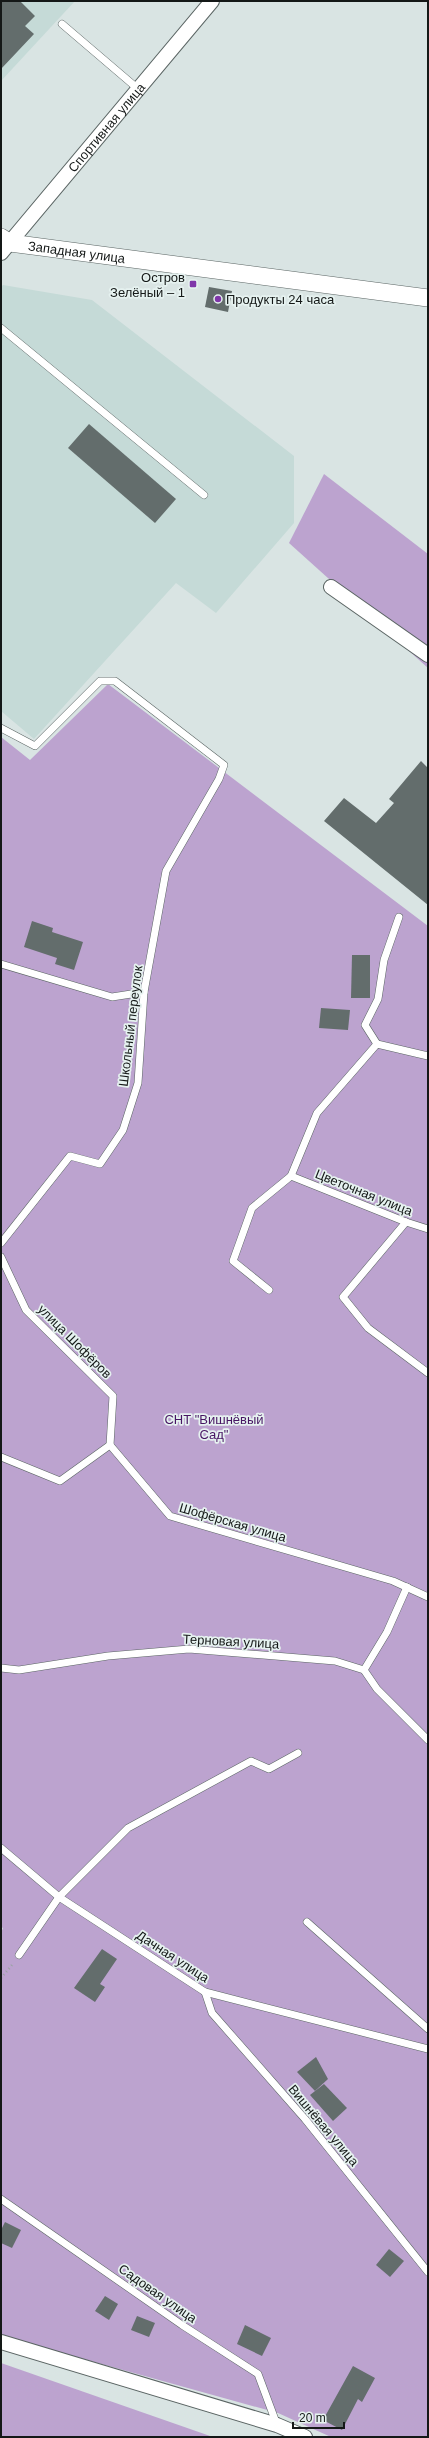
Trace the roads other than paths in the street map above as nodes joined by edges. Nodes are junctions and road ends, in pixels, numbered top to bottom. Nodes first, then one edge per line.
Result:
1 (212, 1) edge
2 (62, 24) dead end
3 (137, 88) junction
4 (4, 244) edge
5 (428, 298) edge
6 (1, 328) edge
7 (204, 495) dead end
8 (332, 587) dead end
9 (428, 655) edge
10 (1, 728) edge
11 (399, 917) dead end
12 (1, 964) edge
13 (144, 992) junction
14 (377, 1044) junction
15 (428, 1056) edge
16 (291, 1176) junction
17 (406, 1222) junction
18 (428, 1229) edge
19 (1, 1243) edge
20 (1, 1257) edge
21 (269, 1290) dead end
22 (428, 1373) edge
23 (110, 1446) junction
24 (1, 1457) edge
25 (406, 1587) junction
26 (428, 1597) edge
27 (1, 1668) edge
28 (364, 1670) junction
29 (428, 1740) edge
30 (298, 1753) dead end
31 (1, 1848) edge
32 (59, 1897) junction
33 (307, 1922) dead end
34 (19, 1955) road end
35 (205, 1992) junction
36 (428, 2029) edge
37 (428, 2049) edge
38 (1, 2199) edge
39 (428, 2272) edge
40 (1, 2342) edge
41 (277, 2425) junction
42 (305, 2437) edge

1 - 3 street, Спортивная улица
2 - 3 lane
3 - 4 street, Спортивная улица
4 - 5 street, Западная улица
6 - 7 lane
8 - 9 street
10 - 13 lane, Школьный переулок
11 - 14 lane
12 - 13 lane
13 - 19 lane, Школьный переулок
14 - 15 lane
14 - 16 lane
16 - 17 lane, Цветочная улица
16 - 21 lane
17 - 18 lane, Цветочная улица
17 - 22 lane
20 - 23 lane, улица Шофёров
23 - 24 lane
23 - 25 lane, Шофёрская улица
25 - 26 lane, Шофёрская улица
25 - 28 lane
27 - 28 lane, Терновая улица
28 - 29 lane
30 - 32 lane
31 - 32 lane, Дачная улица
32 - 34 lane
32 - 35 lane, Дачная улица
33 - 36 lane
35 - 37 lane, Дачная улица
35 - 39 lane, Вишнёвая улица
38 - 41 lane, Садовая улица
40 - 41 street
41 - 42 street

